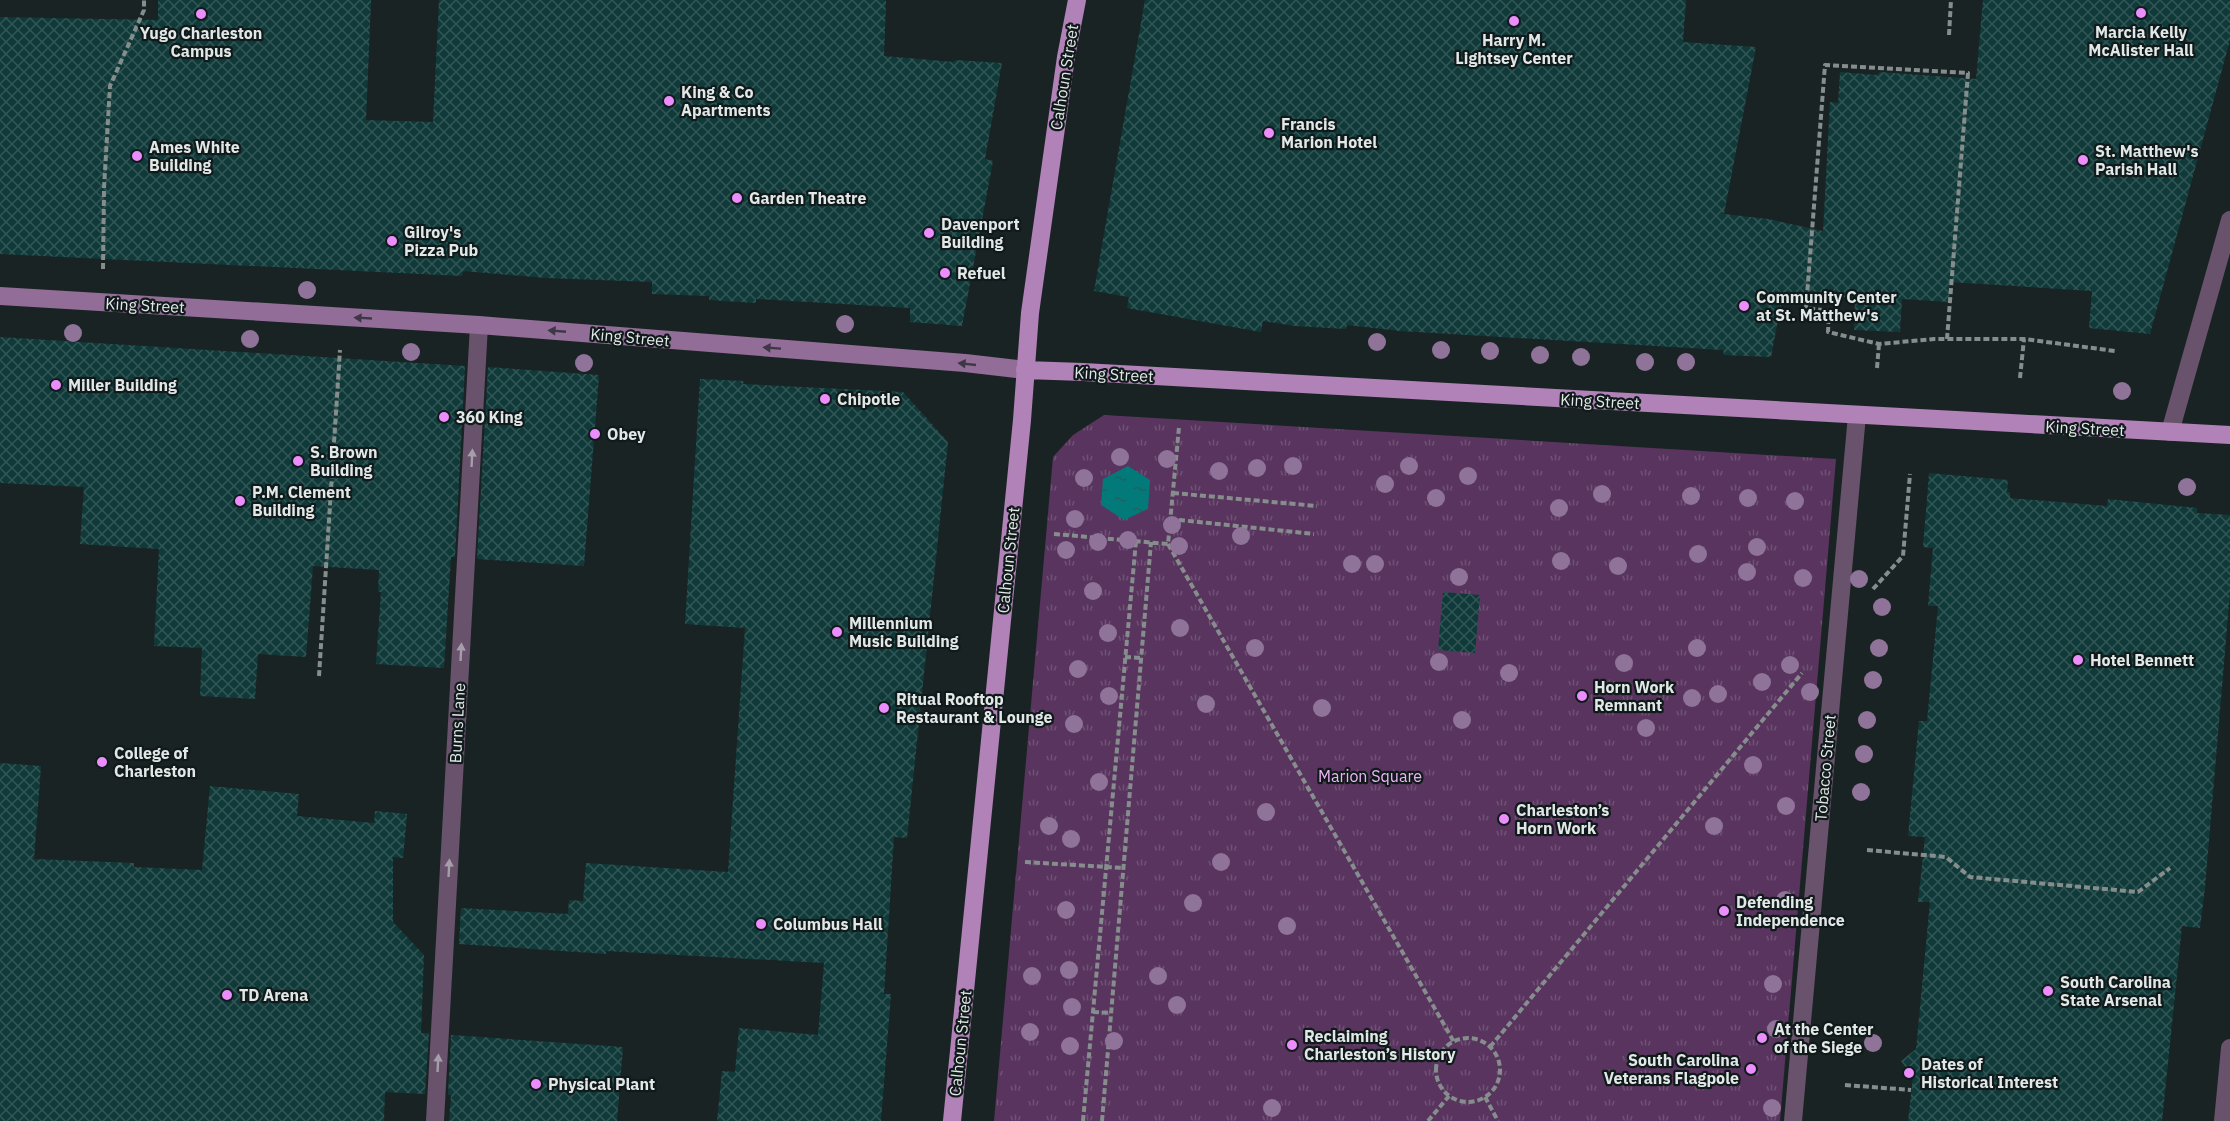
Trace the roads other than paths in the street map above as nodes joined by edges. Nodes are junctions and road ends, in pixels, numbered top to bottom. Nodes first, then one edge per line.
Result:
1 (1077, 0) edge
2 (2230, 220) edge
3 (0, 296) edge
4 (479, 325) junction
5 (1025, 370) junction
6 (1857, 415) junction
7 (2170, 432) junction
8 (2230, 435) edge
9 (2230, 1048) edge
10 (435, 1121) edge
11 (952, 1121) edge
12 (1793, 1121) edge
13 (2223, 1121) edge

1 - 5 main road, Calhoun Street
2 - 7 street
4 -> 3 street, King Street
5 -> 4 street, King Street
10 -> 4 street, Burns Lane
5 - 6 main road, King Street
5 - 11 main road, Calhoun Street
6 - 7 main road, King Street
6 - 12 street, Tobacco Street
7 - 8 main road, King Street
9 - 13 street

